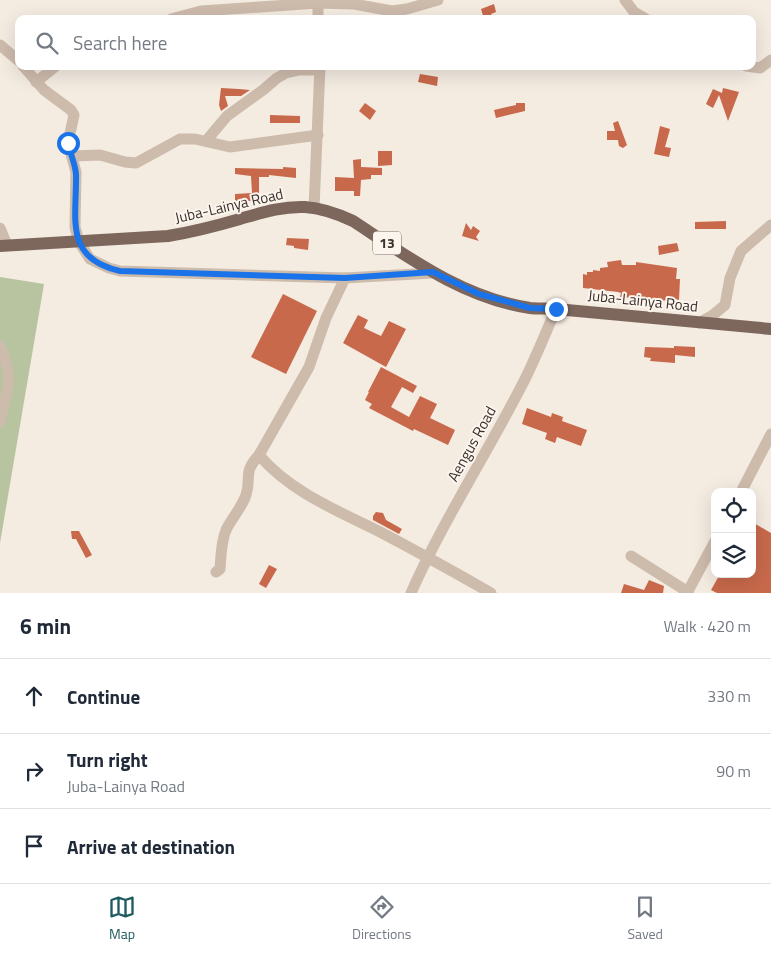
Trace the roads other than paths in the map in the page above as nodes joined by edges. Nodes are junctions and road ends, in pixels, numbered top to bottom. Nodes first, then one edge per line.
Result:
1 (438, 0) edge
2 (625, 0) edge
3 (318, 2) edge
4 (183, 15) edge
5 (318, 15) edge
6 (639, 15) edge
7 (0, 45) edge
8 (15, 58) edge
9 (771, 60) edge
10 (756, 67) edge
11 (26, 70) edge
12 (51, 70) edge
13 (299, 70) edge
14 (320, 70) edge
15 (36, 82) junction
16 (318, 135) junction
17 (206, 141) junction
18 (72, 156) junction
19 (314, 208) junction
20 (771, 225) edge
21 (0, 228) edge
22 (79, 242) junction
23 (3, 246) edge
24 (433, 272) junction
25 (345, 278) junction
26 (556, 309) junction
27 (698, 323) junction
28 (771, 329) edge
29 (0, 346) edge
30 (0, 422) edge
31 (771, 434) edge
32 (259, 455) junction
33 (743, 488) edge
34 (711, 548) edge
35 (630, 556) dead end
36 (427, 557) junction
37 (216, 572) dead end
38 (687, 592) edge
39 (411, 593) edge
40 (491, 593) edge

1 - 3 street
2 - 6 street
3 - 4 street
3 - 5 street
7 - 8 street
9 - 10 street
11 - 15 street
12 - 15 street
13 - 17 street
14 - 16 street
15 - 18 street
16 - 17 street
16 - 19 street
17 - 18 street
18 - 22 street
19 - 22 main road, Juba-Lainya Road / 13
19 - 24 main road, Juba-Lainya Road / 13
20 - 27 street
21 - 23 street
22 - 23 main road, Juba-Lainya Road / 13
22 - 25 street
24 - 25 street
24 - 26 main road, Juba-Lainya Road / 13
25 - 32 street
26 - 27 main road, Juba-Lainya Road / 13
26 - 36 street, Aengus Road
27 - 28 main road, Juba-Lainya Road / 13
29 - 30 street
31 - 33 street
32 - 36 street
32 - 37 street
34 - 38 street
35 - 38 street
36 - 39 street, Aengus Road
36 - 40 street

